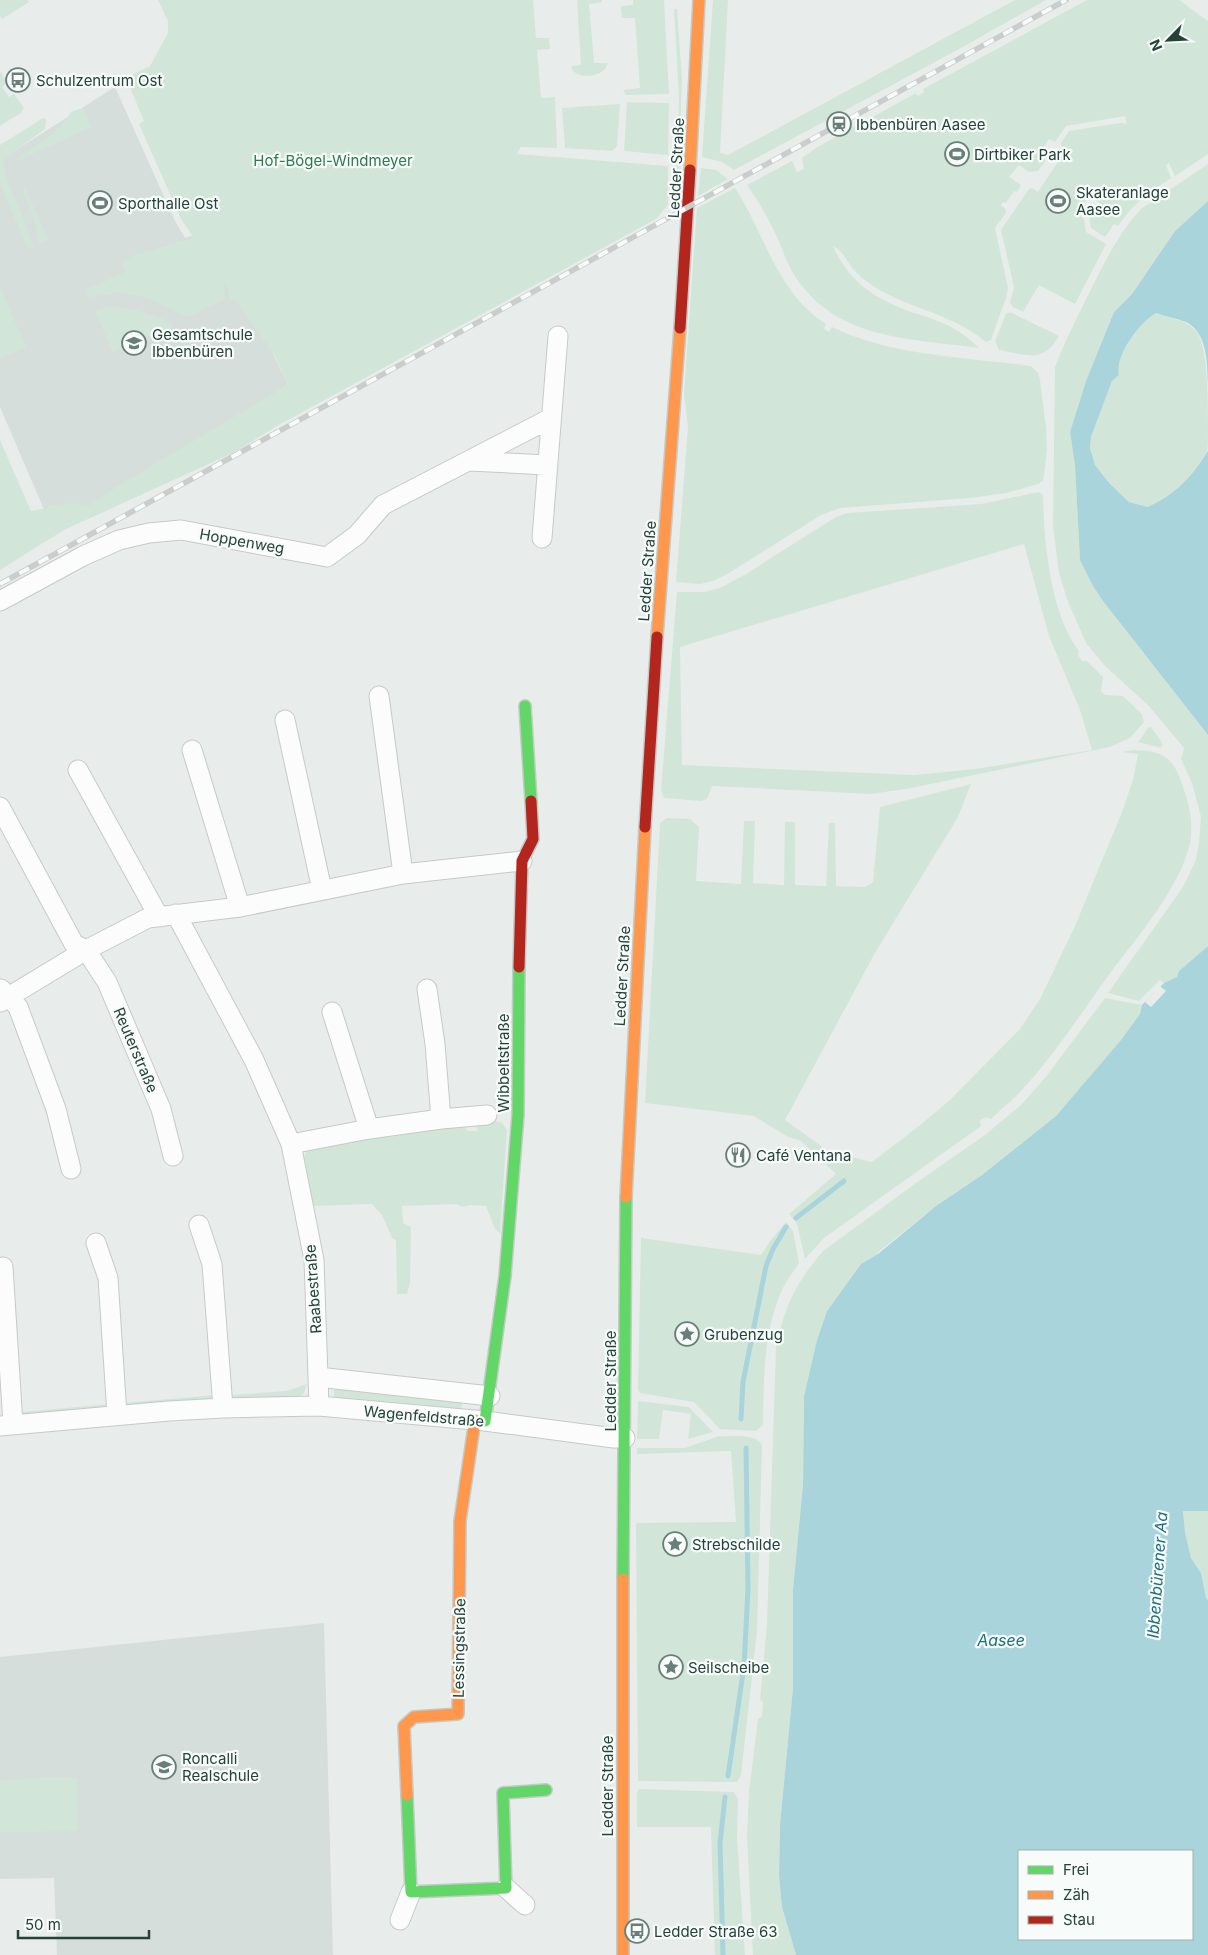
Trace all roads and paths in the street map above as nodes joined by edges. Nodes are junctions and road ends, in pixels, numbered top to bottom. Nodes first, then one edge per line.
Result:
1 (699, 0) edge
2 (558, 336) dead end
3 (551, 418) junction
4 (468, 461) junction
5 (547, 466) junction
6 (542, 538) dead end
7 (0, 602) edge
8 (379, 696) dead end
9 (525, 706) dead end
10 (285, 720) dead end
11 (192, 750) dead end
12 (78, 770) dead end
13 (0, 807) edge
14 (522, 861) junction
15 (403, 874) junction
16 (322, 890) junction
17 (240, 907) junction
18 (167, 916) junction
19 (86, 950) junction
20 (427, 989) dead end
21 (3, 996) edge
22 (332, 1012) dead end
23 (487, 1115) dead end
24 (441, 1119) junction
25 (369, 1129) junction
26 (291, 1144) junction
27 (173, 1156) dead end
28 (71, 1169) dead end
29 (200, 1225) dead end
30 (96, 1243) dead end
31 (3, 1267) dead end
32 (318, 1377) junction
33 (490, 1396) junction
34 (319, 1406) junction
35 (223, 1408) junction
36 (117, 1415) junction
37 (480, 1420) junction
38 (7, 1426) edge
39 (625, 1438) junction
40 (546, 1790) dead end
41 (506, 1888) junction
42 (411, 1892) junction
43 (525, 1905) dead end
44 (400, 1920) dead end
45 (623, 1955) edge

1 - 39 main road, Ledder Straße
2 - 3 street
3 - 4 street, Hoppenweg
3 - 5 street
4 - 5 street
4 - 7 street, Hoppenweg
5 - 6 street
8 - 15 street
9 - 14 main road, Wibbeltstraße
10 - 16 street
11 - 17 street
12 - 18 street
13 - 19 street, Reuterstraße
14 - 15 street
14 - 33 main road, Wibbeltstraße
15 - 16 street
16 - 17 street
17 - 18 street
18 - 19 street
18 - 26 street, Raabestraße
19 - 21 street
19 - 27 street, Reuterstraße
20 - 24 street
21 - 28 street
22 - 25 street
23 - 24 street
24 - 25 street
25 - 26 street
26 - 32 street, Raabestraße
29 - 35 street
30 - 36 street
31 - 38 street, Wagenfeldstraße
32 - 33 street
32 - 34 street, Raabestraße
33 - 37 main road, Wibbeltstraße
34 - 35 street, Wagenfeldstraße
34 - 37 street, Wagenfeldstraße
35 - 36 street, Wagenfeldstraße
36 - 38 street, Wagenfeldstraße
37 - 39 street, Wagenfeldstraße
37 - 42 main road, Lessingstraße
39 - 45 main road, Ledder Straße
40 - 41 main road
41 - 42 main road
41 - 43 street
42 - 44 street, Lessingstraße

